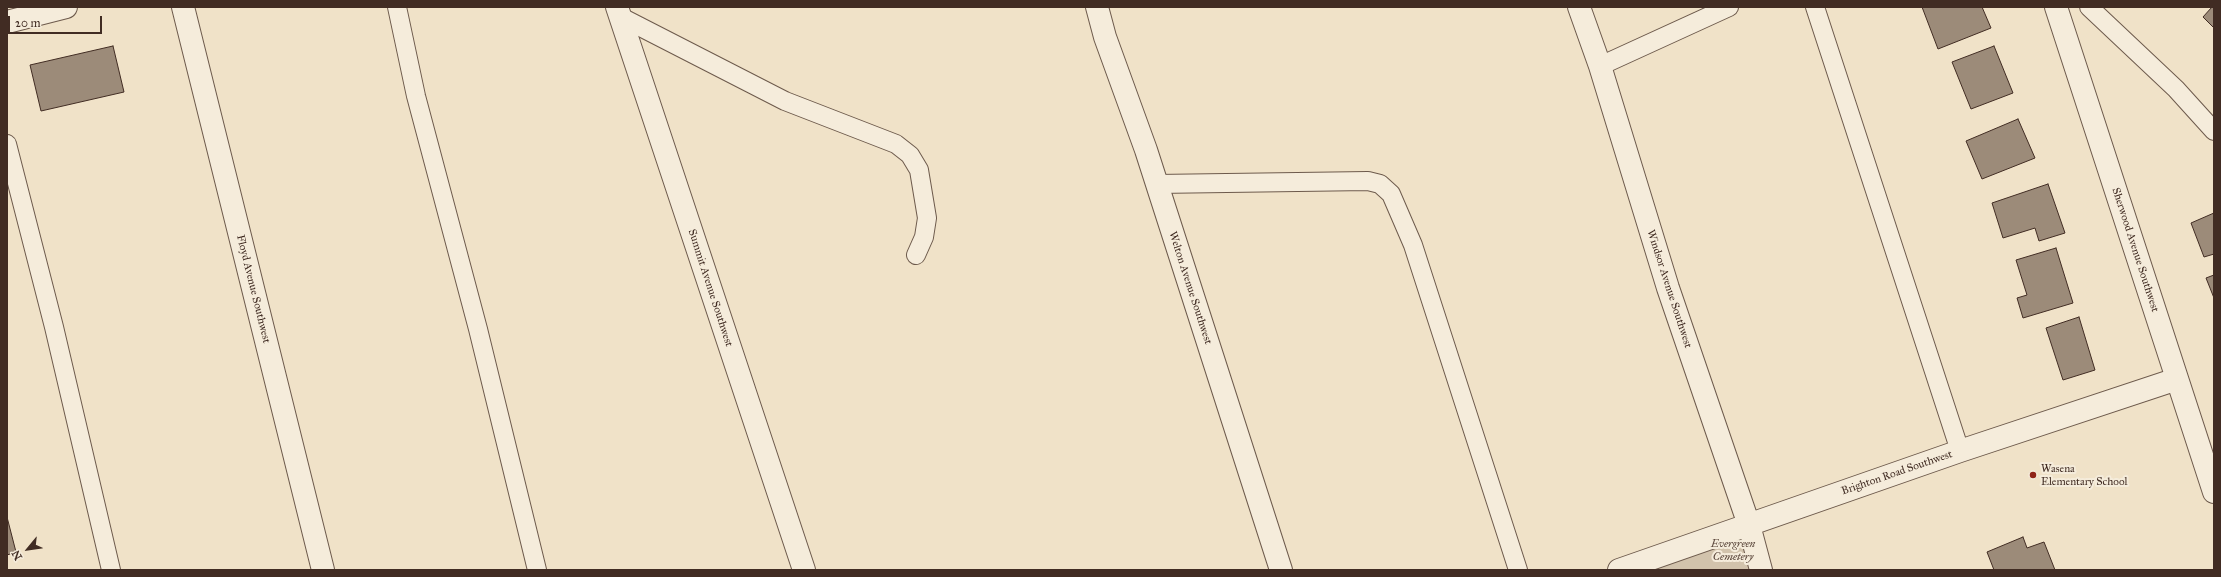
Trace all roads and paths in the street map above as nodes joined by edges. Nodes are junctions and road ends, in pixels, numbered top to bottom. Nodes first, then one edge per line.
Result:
1 (66, 7) edge
2 (183, 7) edge
3 (398, 7) edge
4 (1097, 7) edge
5 (1579, 7) edge
6 (1729, 7) edge
7 (1816, 7) edge
8 (2056, 7) edge
9 (2089, 7) edge
10 (618, 11) edge
11 (7, 22) edge
12 (1600, 66) junction
13 (2214, 131) edge
14 (7, 144) edge
15 (1156, 184) junction
16 (916, 255) dead end
17 (2177, 379) junction
18 (1960, 451) junction
19 (2214, 492) edge
20 (1749, 525) junction
21 (111, 570) edge
22 (323, 570) edge
23 (537, 570) edge
24 (804, 570) edge
25 (1281, 570) edge
26 (1518, 570) edge
27 (1619, 570) edge
28 (1761, 570) edge

1 - 11 street
2 - 22 street, Floyd Avenue Southwest
3 - 23 lane
4 - 15 street, Welton Avenue Southwest
5 - 12 street, Windsor Avenue Southwest
6 - 12 lane
7 - 18 lane
8 - 17 street, Sherwood Avenue Southwest
9 - 13 lane
10 - 16 lane
10 - 24 street, Summit Avenue Southwest
12 - 20 street, Windsor Avenue Southwest
14 - 21 lane
15 - 25 street, Welton Avenue Southwest
15 - 26 lane
17 - 18 street, Brighton Road Southwest
17 - 19 street, Sherwood Avenue Southwest
18 - 20 street, Brighton Road Southwest
20 - 27 street, Brighton Road Southwest
20 - 28 street, Windsor Avenue Southwest

